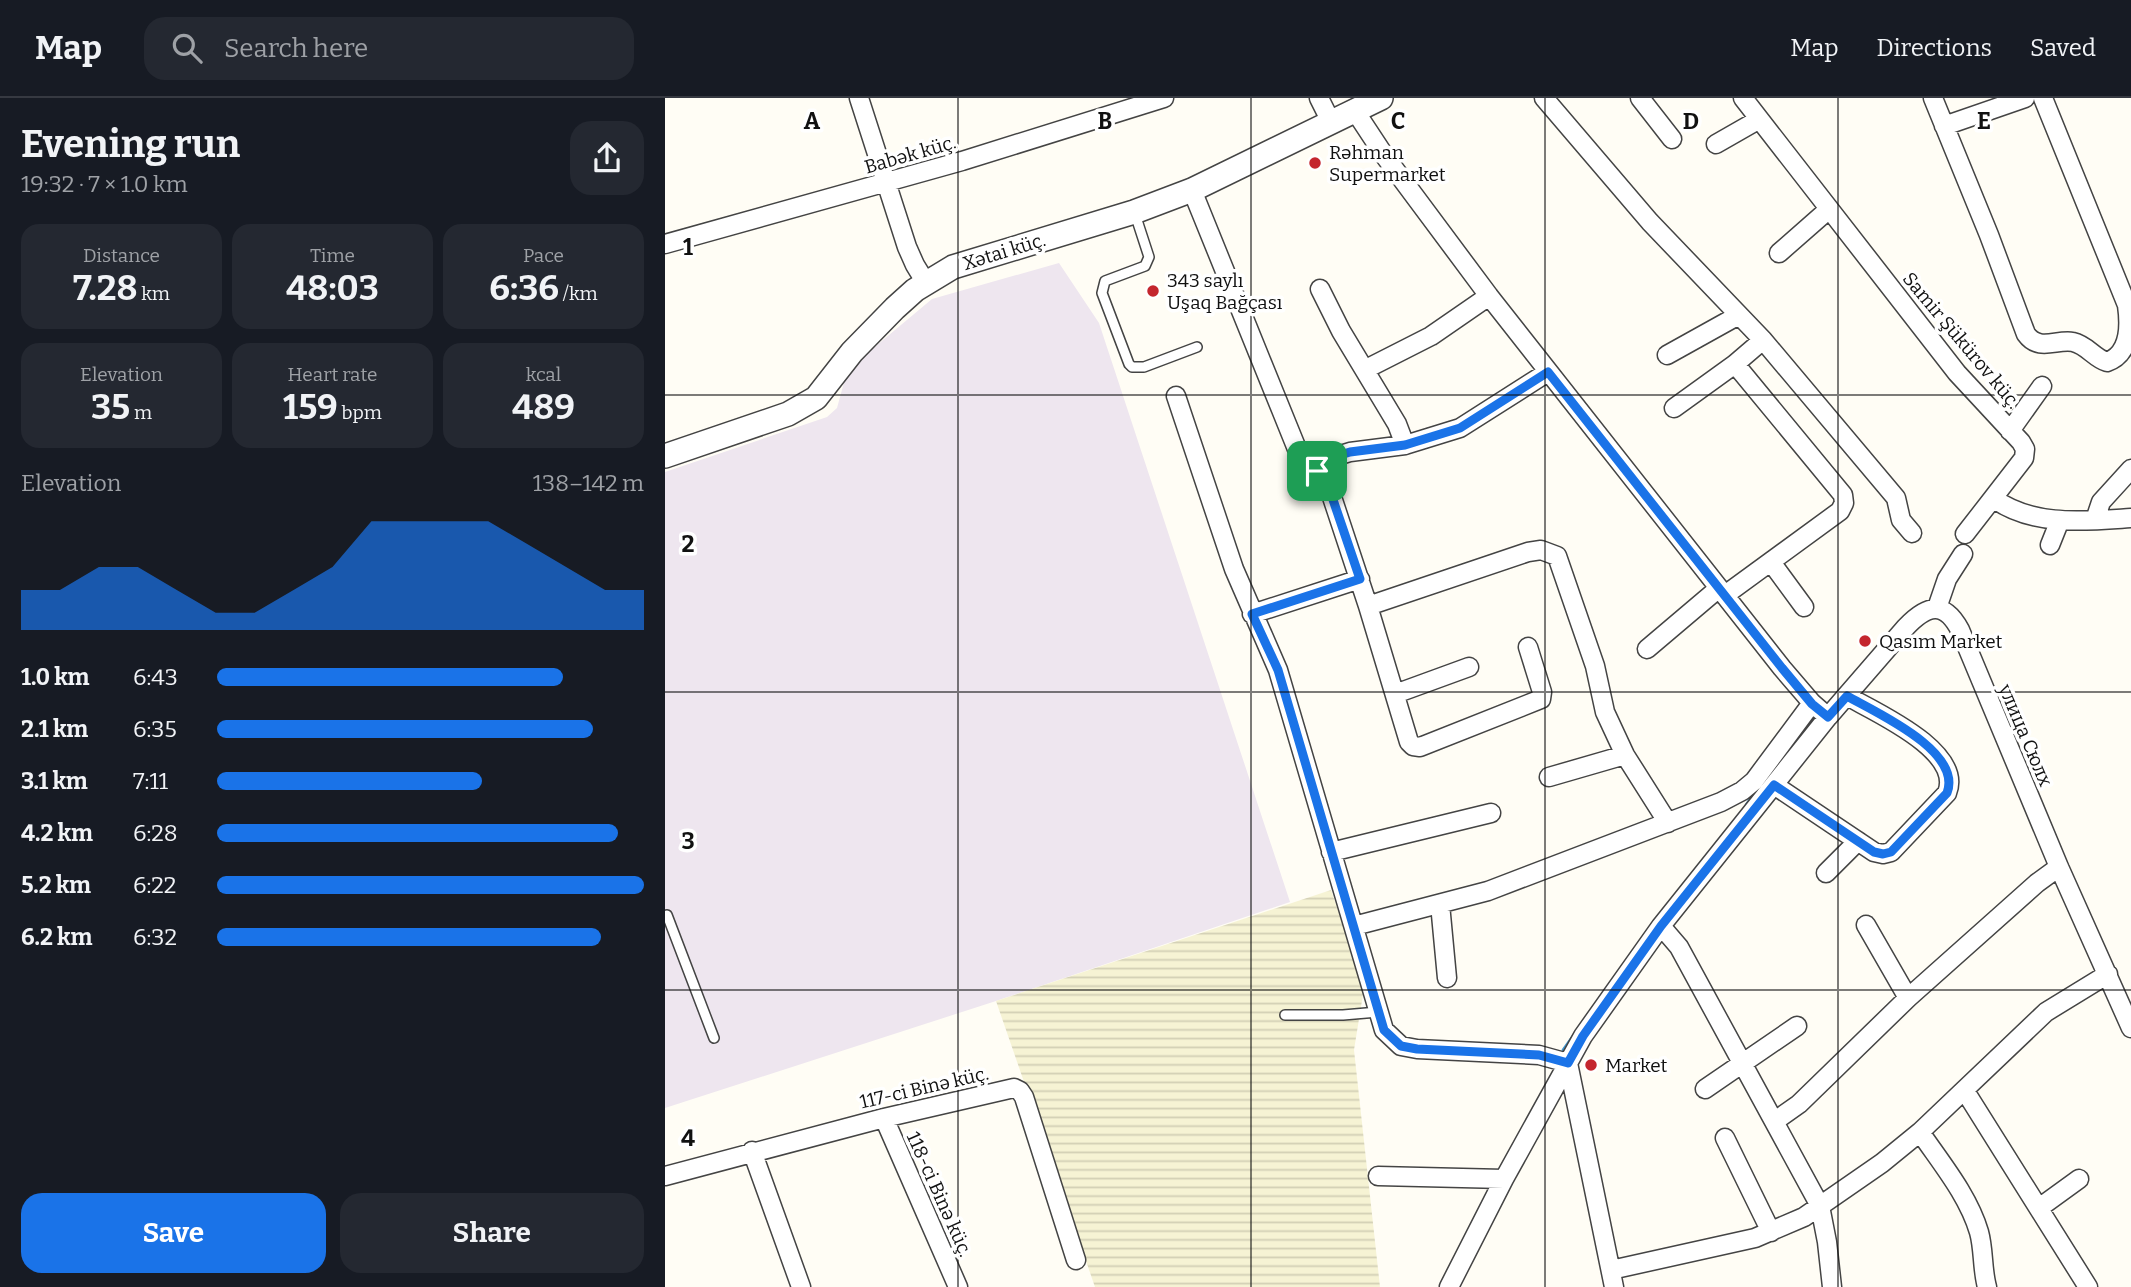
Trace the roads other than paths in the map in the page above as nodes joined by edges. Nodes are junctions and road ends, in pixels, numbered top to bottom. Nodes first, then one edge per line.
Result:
1 (859, 98) edge
2 (1164, 98) edge
3 (1319, 98) edge
4 (1381, 98) edge
5 (1544, 98) edge
6 (1640, 98) edge
7 (1743, 98) edge
8 (1933, 98) edge
9 (2025, 98) edge
10 (2043, 98) edge
11 (1355, 111) junction
12 (1758, 120) junction
13 (1331, 122) junction
14 (1944, 126) junction
15 (1672, 139) dead end
16 (1716, 145) dead end
17 (885, 184) junction
18 (1192, 190) junction
19 (1828, 210) junction
20 (1134, 212) junction
21 (665, 244) edge
22 (1779, 253) dead end
23 (926, 283) junction
24 (1320, 289) dead end
25 (1489, 296) junction
26 (1739, 314) junction
27 (1763, 340) junction
28 (1197, 347) dead end
29 (1667, 355) dead end
30 (1735, 364) junction
31 (1366, 369) junction
32 (1548, 372) junction
33 (2042, 386) dead end
34 (1176, 396) dead end
35 (1674, 408) dead end
36 (2010, 431) junction
37 (1405, 445) junction
38 (665, 456) edge
39 (2131, 469) edge
40 (1317, 471) junction
41 (1993, 498) junction
42 (2131, 518) edge
43 (2060, 520) junction
44 (2095, 520) junction
45 (1912, 533) dead end
46 (1965, 534) dead end
47 (2050, 545) dead end
48 (1963, 554) dead end
49 (1771, 562) junction
50 (1360, 579) junction
51 (1722, 591) junction
52 (1368, 606) junction
53 (1804, 607) dead end
54 (1937, 608) junction
55 (1252, 614) junction
56 (1528, 646) dead end
57 (1647, 649) dead end
58 (1469, 667) dead end
59 (1395, 694) junction
60 (1847, 696) junction
61 (1812, 704) junction
62 (1828, 717) junction
63 (1625, 755) junction
64 (1549, 777) dead end
65 (1774, 785) junction
66 (1491, 813) dead end
67 (1668, 823) junction
68 (1858, 841) junction
69 (1331, 852) junction
70 (2059, 867) junction
71 (1826, 873) dead end
72 (1440, 904) junction
73 (667, 915) dead end
74 (1866, 925) dead end
75 (1354, 926) junction
76 (1661, 926) junction
77 (2108, 974) junction
78 (1447, 978) dead end
79 (1909, 998) junction
80 (1378, 1012) junction
81 (1285, 1015) dead end
82 (1797, 1026) dead end
83 (2131, 1028) edge
84 (714, 1038) dead end
85 (1568, 1063) junction
86 (1744, 1065) junction
87 (1705, 1089) dead end
88 (1965, 1091) junction
89 (884, 1118) junction
90 (1775, 1121) junction
91 (1920, 1132) junction
92 (1725, 1138) dead end
93 (752, 1151) junction
94 (665, 1176) edge
95 (1378, 1177) dead end
96 (1504, 1179) junction
97 (2079, 1179) dead end
98 (1820, 1206) junction
99 (2039, 1208) junction
100 (1771, 1232) junction
101 (1076, 1259) dead end
102 (1612, 1278) edge
103 (801, 1287) edge
104 (958, 1287) edge
105 (1449, 1287) edge
106 (1832, 1287) edge
107 (1987, 1287) edge
108 (2088, 1287) edge

1 - 17 street
2 - 17 street, Babək küç.
3 - 13 street
4 - 11 street, Xətai küç.
5 - 26 street
6 - 15 street
7 - 12 street, Samir Şükürov küç.
8 - 14 street
9 - 14 street
10 - 14 street
11 - 13 street, Xətai küç.
11 - 25 street
12 - 16 street
12 - 19 street, Samir Şükürov küç.
13 - 18 street, Xətai küç.
17 - 21 street, Babək küç.
17 - 23 street
18 - 20 street, Xətai küç.
18 - 40 street
19 - 22 street
19 - 36 street, Samir Şükürov küç.
20 - 23 street, Xətai küç.
20 - 28 lane
23 - 38 street, Xətai küç.
24 - 31 street
25 - 31 street
25 - 32 street
26 - 27 street
26 - 29 street
27 - 30 street
27 - 45 street
30 - 35 street
30 - 49 street
31 - 37 street
32 - 37 street
32 - 51 street
33 - 36 street
34 - 55 street
36 - 41 street, Samir Şükürov küç.
37 - 40 street
39 - 44 street
40 - 50 street
41 - 43 street
41 - 46 street
42 - 44 street
43 - 44 street
43 - 47 street
48 - 54 street
49 - 51 street
49 - 53 street
50 - 52 street
50 - 55 street
51 - 57 street
51 - 61 street
52 - 59 street
52 - 63 street
54 - 60 street
54 - 70 street, улица Сюлх
55 - 69 street
56 - 59 street
58 - 59 street
60 - 62 street
60 - 68 street
61 - 62 street
61 - 67 street
62 - 65 street
63 - 64 street
63 - 67 street
65 - 68 street
65 - 76 street
66 - 69 street
67 - 72 street
68 - 71 street
69 - 75 street
70 - 77 street, улица Сюлх
70 - 79 street
72 - 75 street
72 - 78 street
73 - 84 lane
74 - 79 street
75 - 80 street
76 - 85 street
76 - 86 street
77 - 83 street, улица Сюлх
77 - 88 street
79 - 90 street
80 - 81 lane
80 - 85 street
82 - 86 street
85 - 96 street
85 - 102 street
86 - 87 street
86 - 90 street
88 - 91 street
88 - 99 street
89 - 93 street, 117-ci Binə küç.
89 - 101 street, 117-ci Binə küç.
89 - 104 street, 118-ci Binə küç.
90 - 98 street
91 - 98 street
91 - 107 street
92 - 100 street
93 - 94 street, 117-ci Binə küç.
93 - 103 street
95 - 96 street
96 - 105 street
97 - 99 street
98 - 100 street
98 - 106 street
99 - 108 street
100 - 102 street

